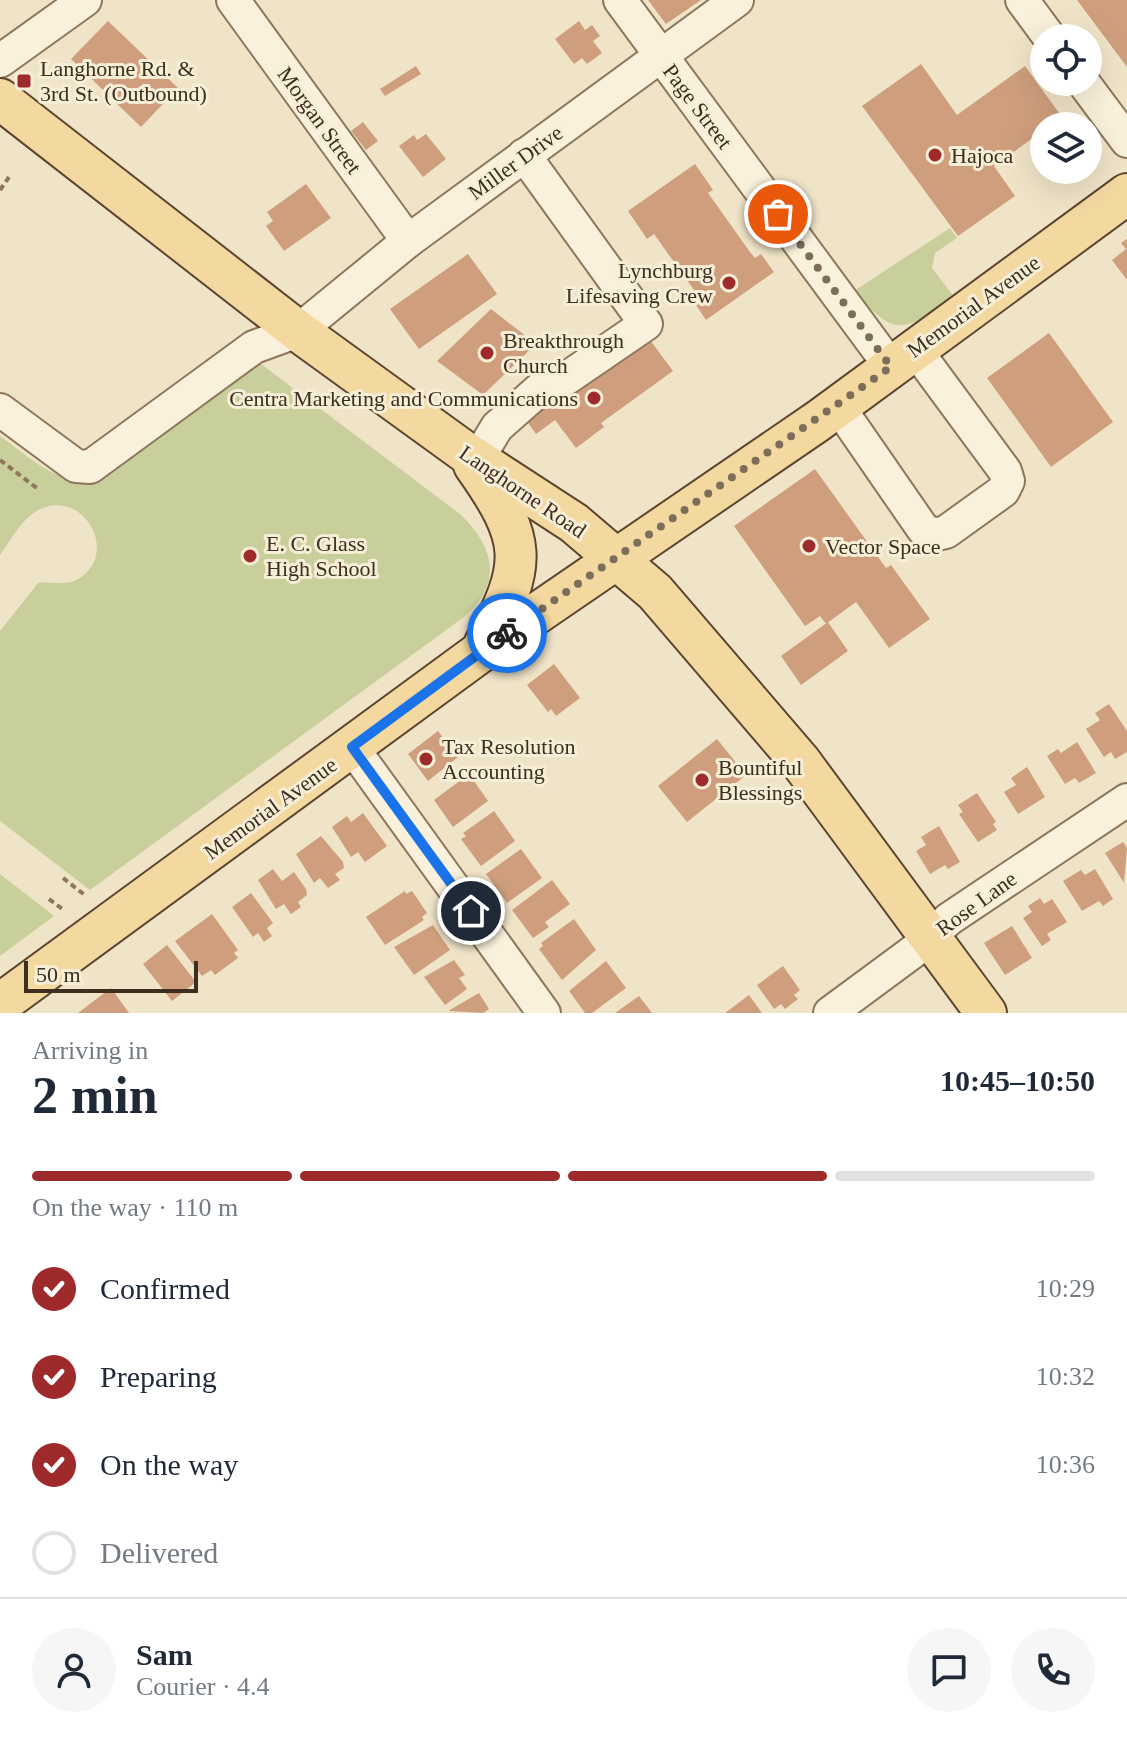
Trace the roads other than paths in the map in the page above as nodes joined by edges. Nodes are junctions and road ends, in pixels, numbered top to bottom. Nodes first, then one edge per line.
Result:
1 (85, 0) edge
2 (233, 0) edge
3 (620, 0) edge
4 (737, 0) edge
5 (1022, 0) edge
6 (1040, 24) edge
7 (660, 56) junction
8 (0, 61) edge
9 (1093, 96) edge
10 (0, 99) edge
11 (1127, 141) edge
12 (524, 155) junction
13 (1127, 194) edge
14 (408, 241) junction
15 (298, 331) junction
16 (903, 358) junction
17 (838, 406) junction
18 (0, 410) edge
19 (471, 456) junction
20 (617, 558) junction
21 (479, 653) junction
22 (352, 747) junction
23 (1127, 800) edge
24 (930, 936) junction
25 (4, 1007) edge
26 (544, 1013) edge
27 (830, 1013) edge
28 (986, 1013) edge

1 - 8 street
2 - 14 street, Morgan Street
3 - 7 street, Page Street
4 - 7 street, Miller Drive
5 - 6 street
7 - 12 street, Miller Drive
7 - 16 street, Page Street
9 - 11 street
10 - 15 main road, Langhorne Road
12 - 14 street, Miller Drive
12 - 19 street
13 - 16 main road, Memorial Avenue
14 - 15 street, Miller Drive
15 - 18 street, Miller Drive
15 - 19 main road, Langhorne Road
16 - 17 main road, Memorial Avenue
16 - 17 street, Page Street
17 - 20 main road, Memorial Avenue
19 - 20 main road, Langhorne Road
19 - 21 main road
20 - 21 main road, Memorial Avenue
20 - 24 main road, Langhorne Road
21 - 22 main road, Memorial Avenue
22 - 25 main road, Memorial Avenue
22 - 26 street
23 - 24 street, Rose Lane
24 - 27 street, Rose Lane
24 - 28 main road, Langhorne Road

